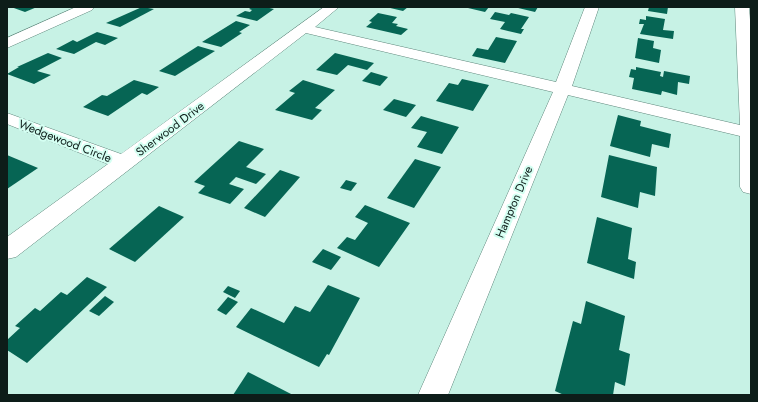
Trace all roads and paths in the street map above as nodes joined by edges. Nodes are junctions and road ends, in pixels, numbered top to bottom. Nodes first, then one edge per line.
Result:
1 (87, 7) edge
2 (332, 7) edge
3 (592, 7) edge
4 (742, 7) edge
5 (303, 28) junction
6 (7, 44) edge
7 (562, 90) junction
8 (7, 118) edge
9 (750, 133) edge
10 (124, 163) junction
11 (751, 187) edge
12 (7, 250) edge
13 (433, 395) edge

1 - 6 street
2 - 5 street, Sherwood Drive
3 - 7 street, Hampton Drive
4 - 9 street
5 - 7 street
5 - 10 street, Sherwood Drive
7 - 9 street
7 - 13 street, Hampton Drive
8 - 10 street, Wedgewood Circle
9 - 11 street
10 - 12 street, Sherwood Drive

